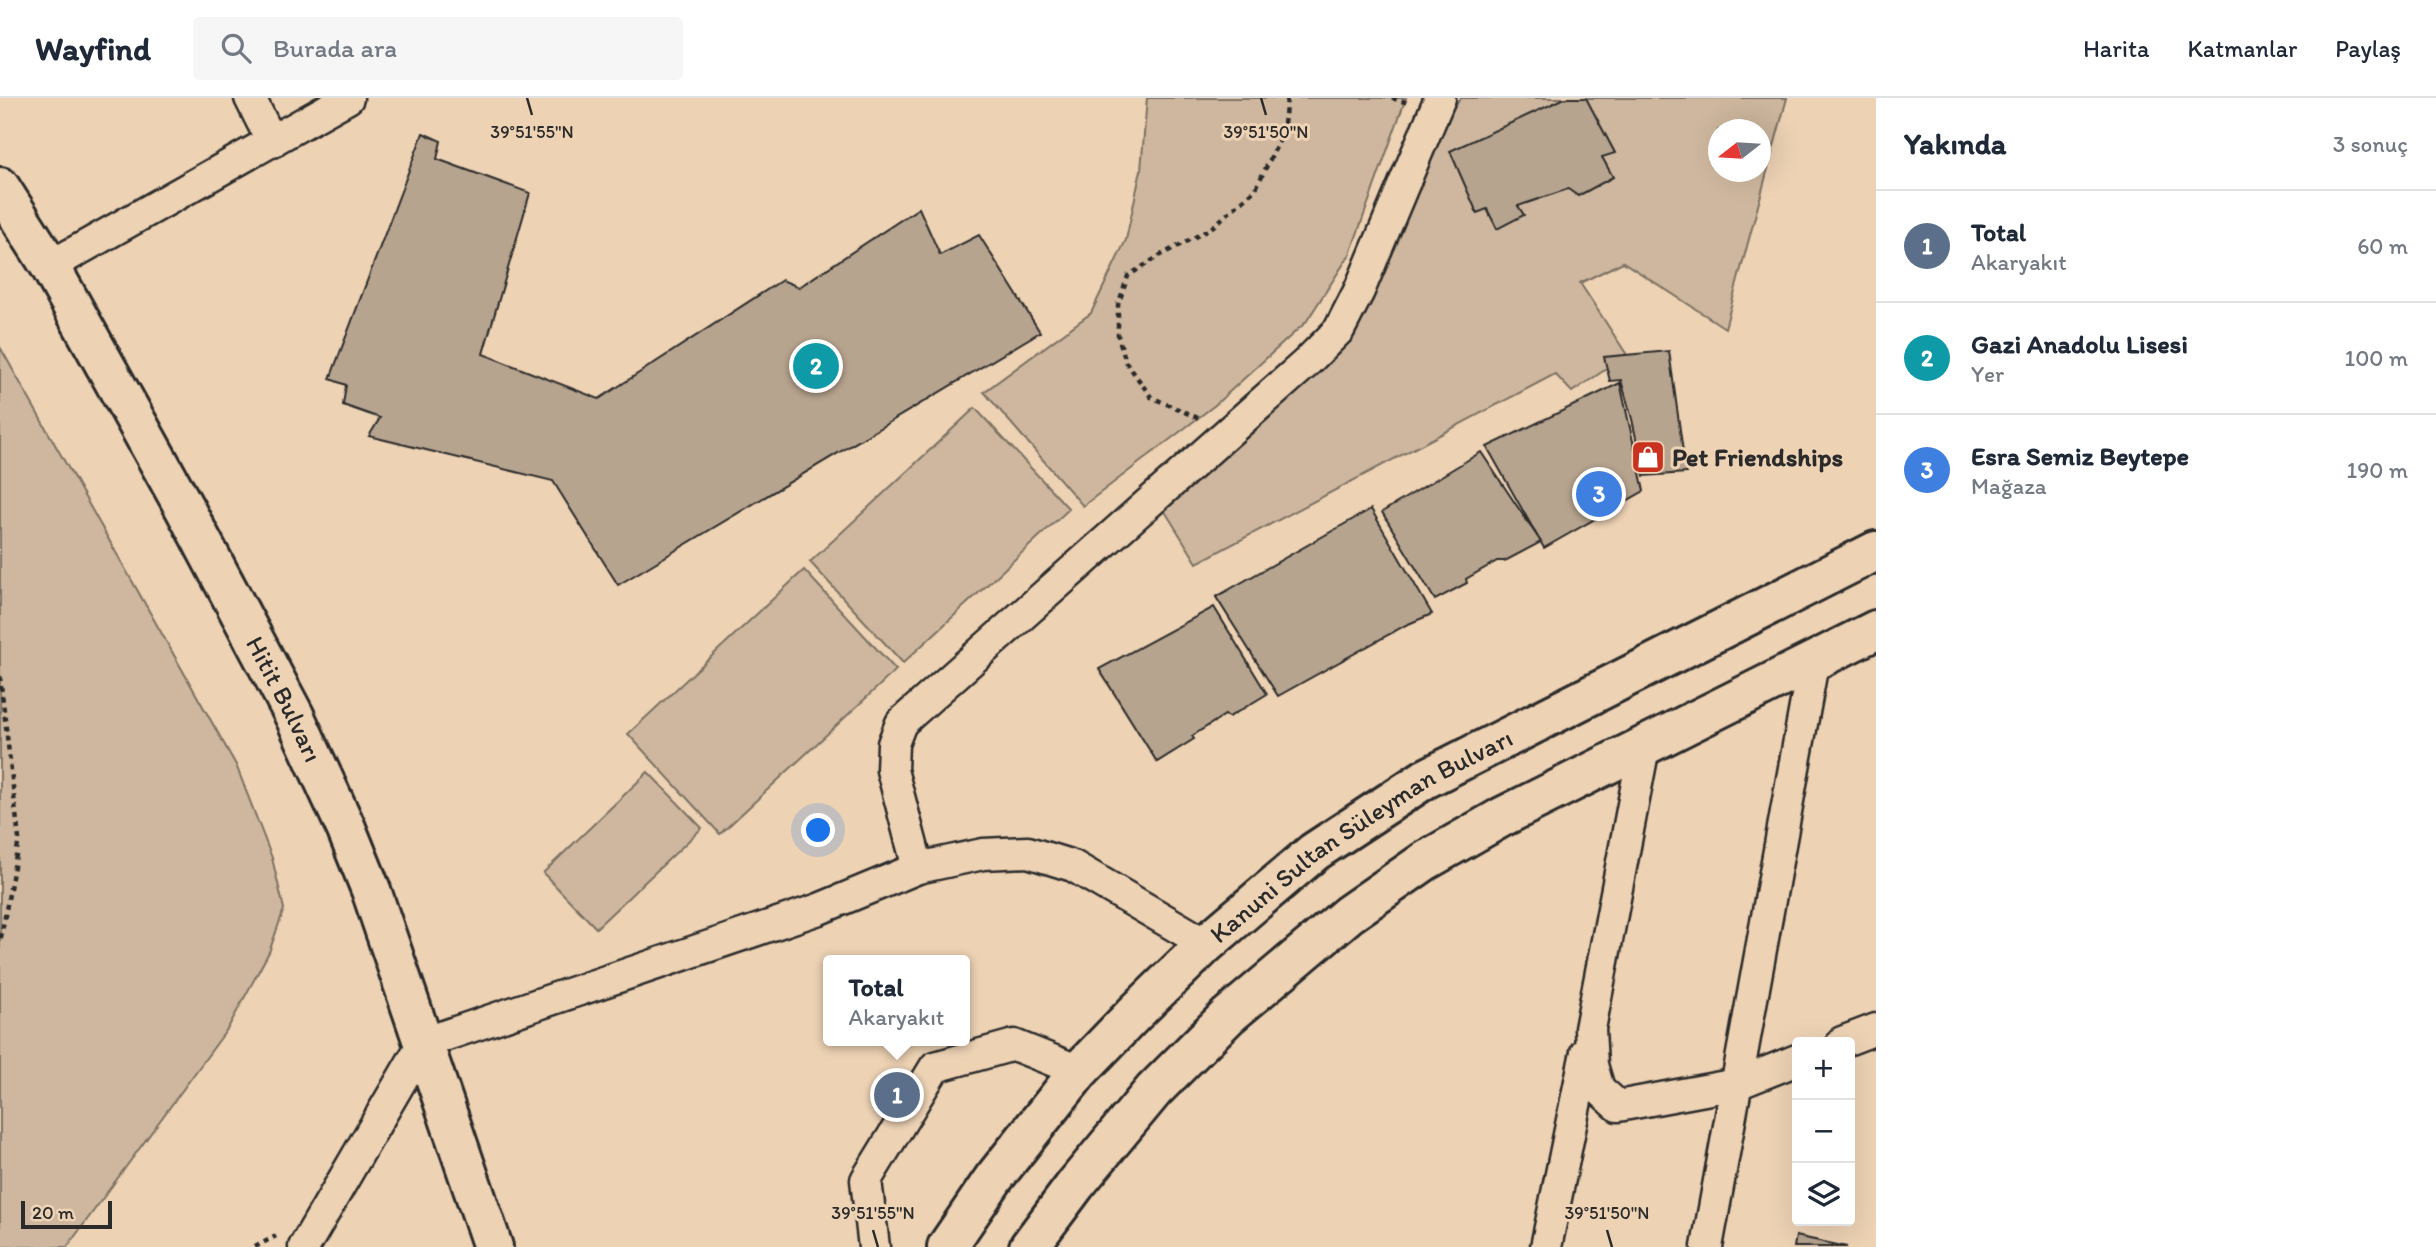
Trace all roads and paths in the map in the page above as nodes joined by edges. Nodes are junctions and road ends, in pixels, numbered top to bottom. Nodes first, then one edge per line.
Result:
1 (250, 98) edge
2 (348, 98) edge
3 (1287, 98) edge
4 (1440, 98) edge
5 (272, 142) junction
6 (0, 187) edge
7 (50, 266) junction
8 (1231, 430) junction
9 (1876, 551) edge
10 (1876, 630) edge
11 (1812, 663) junction
12 (0, 676) edge
13 (1644, 747) junction
14 (918, 868) junction
15 (0, 943) edge
16 (1206, 944) junction
17 (1590, 1028) junction
18 (1876, 1029) edge
19 (1855, 1037) edge
20 (423, 1043) junction
21 (1792, 1062) edge
22 (1079, 1071) junction
23 (1737, 1084) junction
24 (304, 1247) edge
25 (493, 1247) edge
26 (874, 1247) edge
27 (947, 1247) edge
28 (1029, 1247) edge
29 (1546, 1247) edge
30 (1707, 1247) edge

1 - 5 street
2 - 5 street
3 - 8 path
4 - 8 street
5 - 7 street
6 - 7 main road, Hitit Bulvarı
7 - 20 main road, Hitit Bulvarı
8 - 14 street
9 - 16 main road, Kanuni Sultan Süleyman Bulvarı
10 - 11 main road, Kanuni Sultan Süleyman Bulvarı
11 - 13 main road, Kanuni Sultan Süleyman Bulvarı
11 - 23 street
12 - 15 path
13 - 17 street
13 - 28 main road, Kanuni Sultan Süleyman Bulvarı
14 - 16 street
14 - 20 street
16 - 22 main road, Kanuni Sultan Süleyman Bulvarı
17 - 23 street
17 - 29 street
18 - 19 street
20 - 24 street
20 - 25 main road, Hitit Bulvarı
21 - 23 street
22 - 26 street
22 - 27 main road, Kanuni Sultan Süleyman Bulvarı
23 - 30 street

